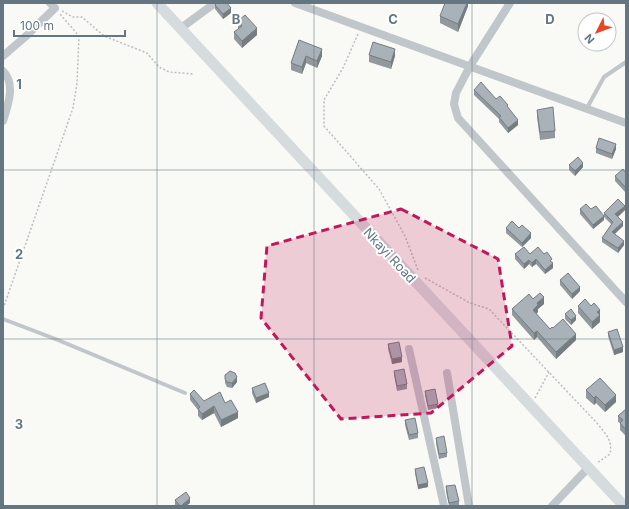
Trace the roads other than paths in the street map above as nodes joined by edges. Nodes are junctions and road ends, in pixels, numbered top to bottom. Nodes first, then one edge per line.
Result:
1 (157, 3) edge
2 (215, 3) edge
3 (295, 3) edge
4 (510, 3) edge
5 (52, 6) edge
6 (181, 28) junction
7 (3, 56) edge
8 (626, 62) edge
9 (470, 66) junction
10 (3, 71) edge
11 (587, 108) junction
12 (3, 120) edge
13 (626, 123) edge
14 (626, 302) edge
15 (3, 319) edge
16 (409, 349) dead end
17 (447, 373) dead end
18 (185, 393) dead end
19 (588, 468) junction
20 (444, 506) edge
21 (469, 506) edge
22 (552, 506) edge
23 (624, 506) edge

1 - 6 main road, Nkayi Road
2 - 6 street
3 - 9 street
4 - 9 street
5 - 7 street
6 - 19 main road, Nkayi Road
8 - 11 lane
9 - 11 street
9 - 14 street
10 - 12 street
11 - 13 street
15 - 18 lane
16 - 20 street
17 - 21 street
19 - 22 street
19 - 23 main road, Nkayi Road

